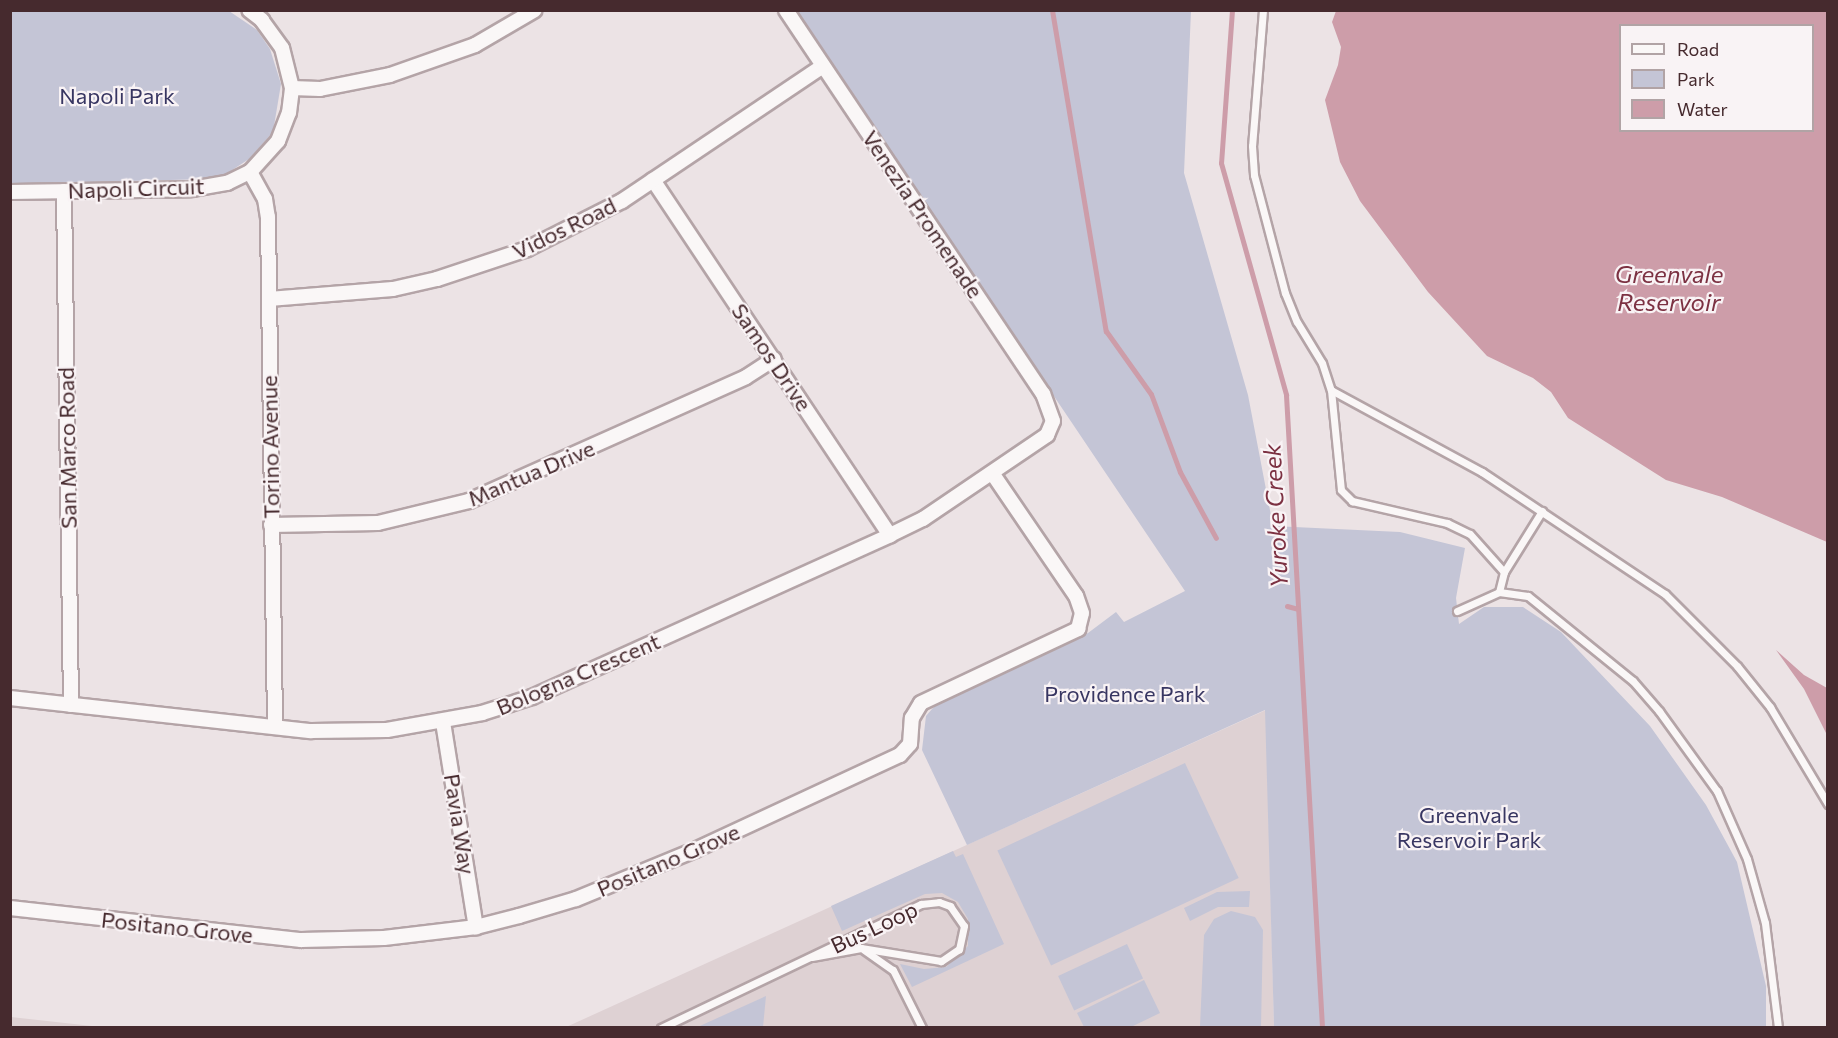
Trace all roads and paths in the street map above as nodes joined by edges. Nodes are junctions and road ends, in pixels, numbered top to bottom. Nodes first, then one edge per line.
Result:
1 (249, 10) edge
2 (535, 10) edge
3 (786, 10) edge
4 (1263, 10) edge
5 (266, 15) edge
6 (823, 66) junction
7 (292, 88) junction
8 (250, 172) junction
9 (653, 180) junction
10 (64, 191) junction
11 (10, 192) edge
12 (269, 299) junction
13 (774, 358) junction
14 (1331, 390) junction
15 (1053, 421) joint
16 (992, 473) junction
17 (1542, 512) junction
18 (271, 525) junction
19 (890, 536) junction
20 (1504, 572) junction
21 (1499, 592) junction
22 (1457, 611) dead end
23 (10, 698) edge
24 (70, 705) junction
25 (443, 722) junction
26 (274, 727) junction
27 (1827, 804) edge
28 (10, 908) edge
29 (476, 927) junction
30 (861, 948) junction
31 (812, 957) junction
32 (661, 1028) edge
33 (922, 1028) edge
34 (1778, 1028) edge

1 - 5 street, Napoli Circuit
2 - 7 street
3 - 6 street, Venezia Promenade
4 - 14 lane
5 - 7 street, Napoli Circuit
6 - 9 street, Vidos Road
6 - 15 street, Venezia Promenade
7 - 8 street, Napoli Circuit
8 - 10 street, Napoli Circuit
8 - 12 street, Torino Avenue
9 - 12 street, Vidos Road
9 - 13 street, Samos Drive
10 - 11 street, Napoli Circuit
10 - 24 street, San Marco Road
12 - 18 street, Torino Avenue
13 - 18 street, Mantua Drive
13 - 19 street, Samos Drive
14 - 17 lane
14 - 20 lane
15 - 16 street, Bologna Crescent
16 - 19 street, Bologna Crescent
16 - 29 street, Positano Grove
17 - 20 lane
17 - 27 lane
18 - 26 street, Torino Avenue
19 - 25 street, Bologna Crescent
20 - 21 lane
21 - 22 lane
21 - 34 lane
23 - 24 street, Bologna Crescent
24 - 26 street, Bologna Crescent
25 - 26 street, Bologna Crescent
25 - 29 street, Pavia Way
28 - 29 street, Positano Grove
30 - 31 lane, Bus Loop
30 - 31 lane, Bus Loop
30 - 33 lane
31 - 32 lane

